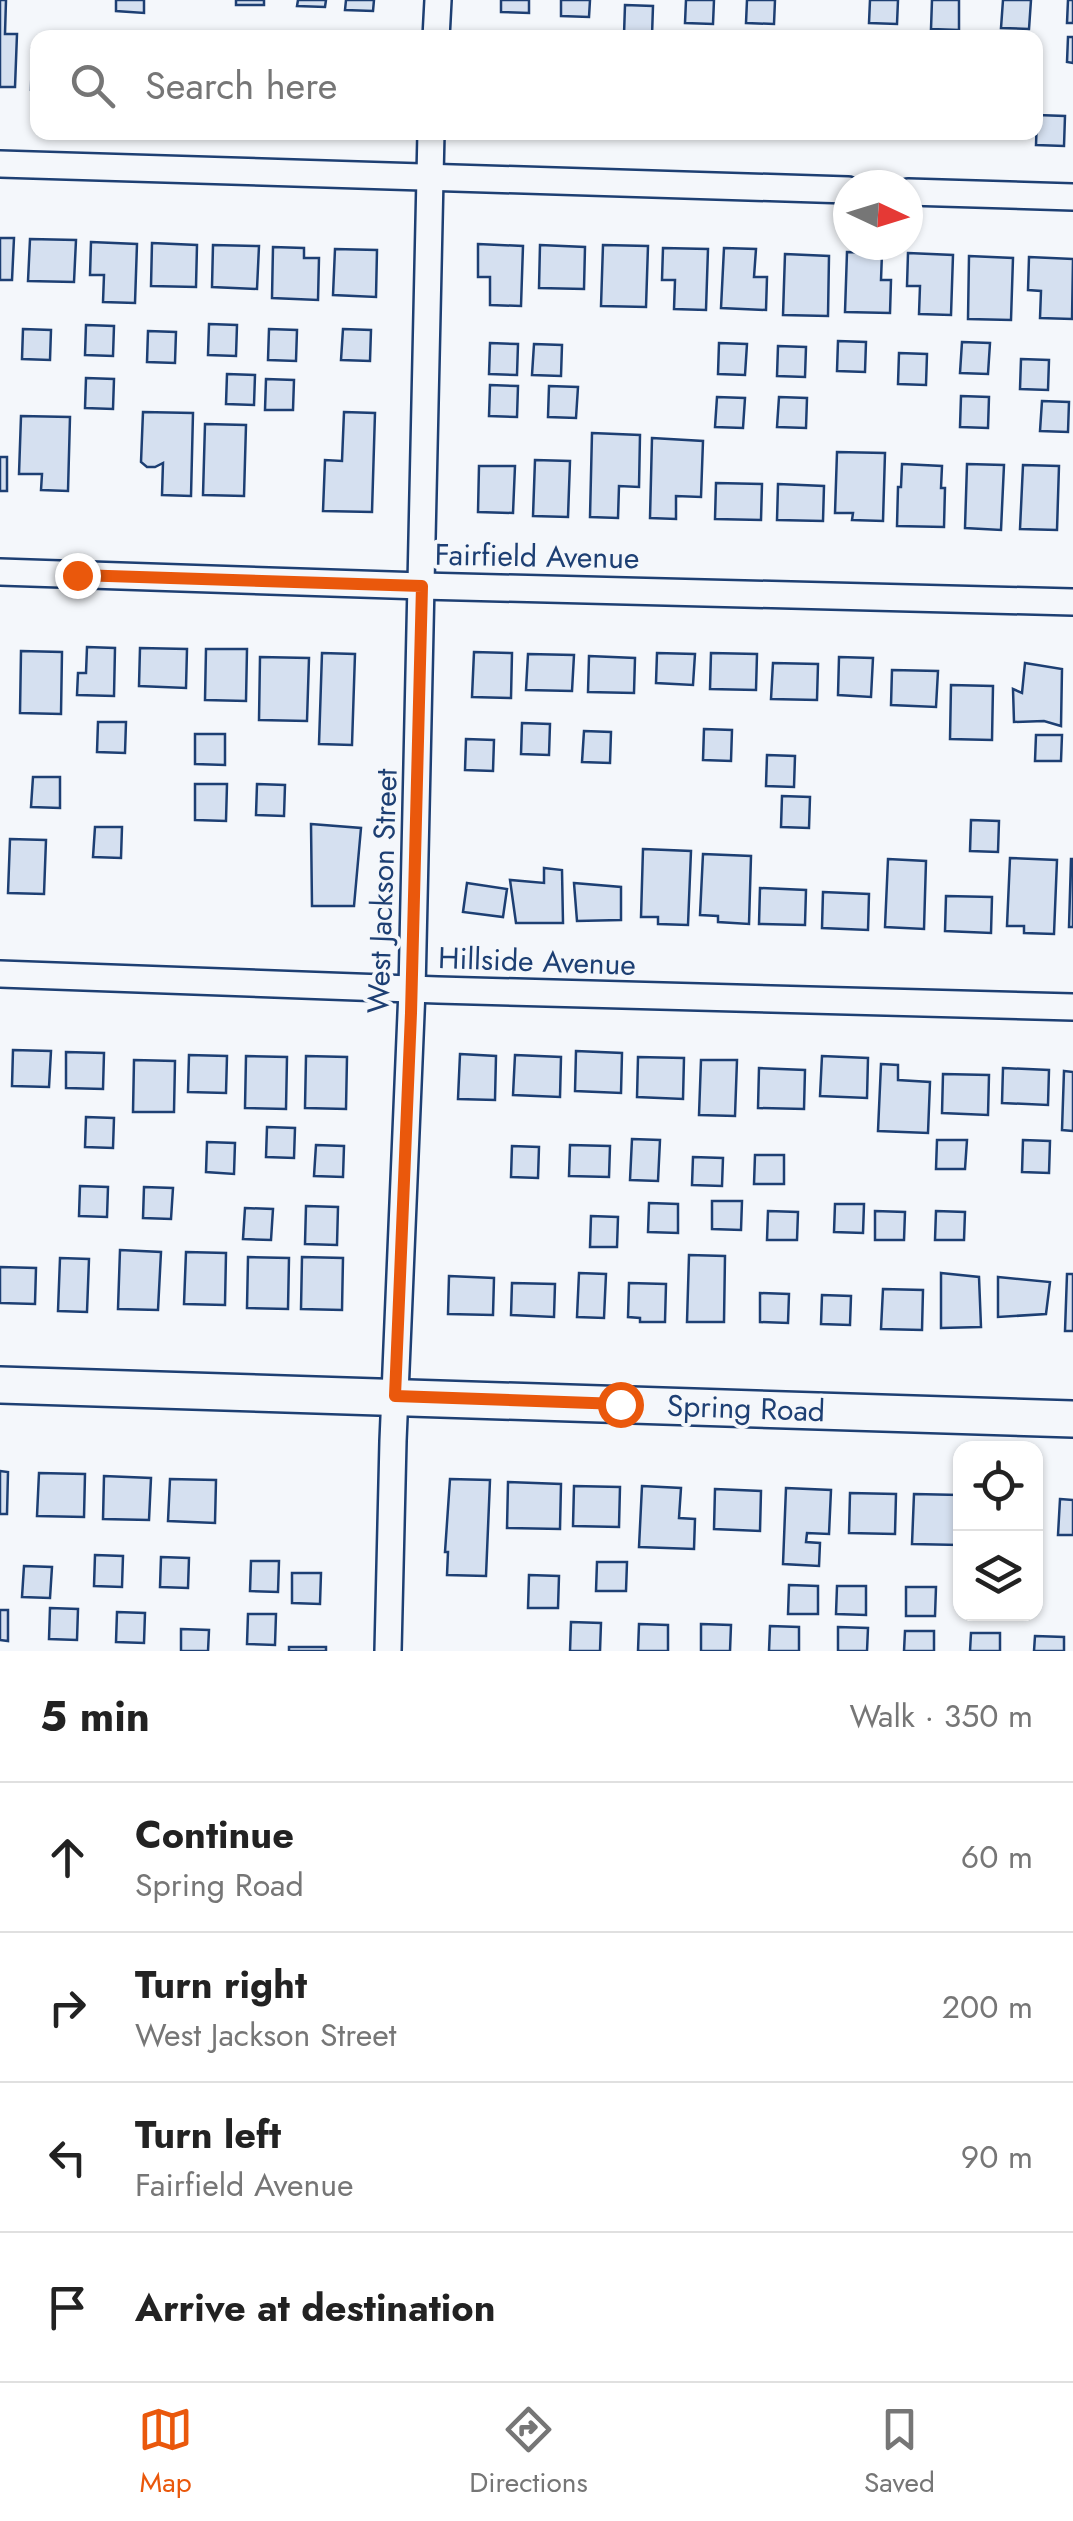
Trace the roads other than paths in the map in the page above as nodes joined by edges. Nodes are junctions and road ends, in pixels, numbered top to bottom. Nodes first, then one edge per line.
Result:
1 (438, 0) edge
2 (436, 30) edge
3 (431, 140) edge
4 (0, 164) edge
5 (429, 176) junction
6 (833, 189) edge
7 (923, 193) edge
8 (1073, 198) edge
9 (0, 572) edge
10 (422, 586) junction
11 (1073, 602) edge
12 (0, 974) edge
13 (412, 990) junction
14 (1073, 1008) edge
15 (0, 1385) edge
16 (395, 1396) junction
17 (1073, 1419) edge
18 (388, 1651) edge

1 - 2 street
3 - 5 street, West Jackson Street
4 - 5 street
5 - 6 street
5 - 10 street, West Jackson Street
7 - 8 street
9 - 10 street, Fairfield Avenue
10 - 11 street, Fairfield Avenue
10 - 13 street, West Jackson Street
12 - 13 street, Hillside Avenue
13 - 14 street, Hillside Avenue
13 - 16 street, West Jackson Street
15 - 16 street, Spring Road
16 - 17 street, Spring Road
16 - 18 street, West Jackson Street

